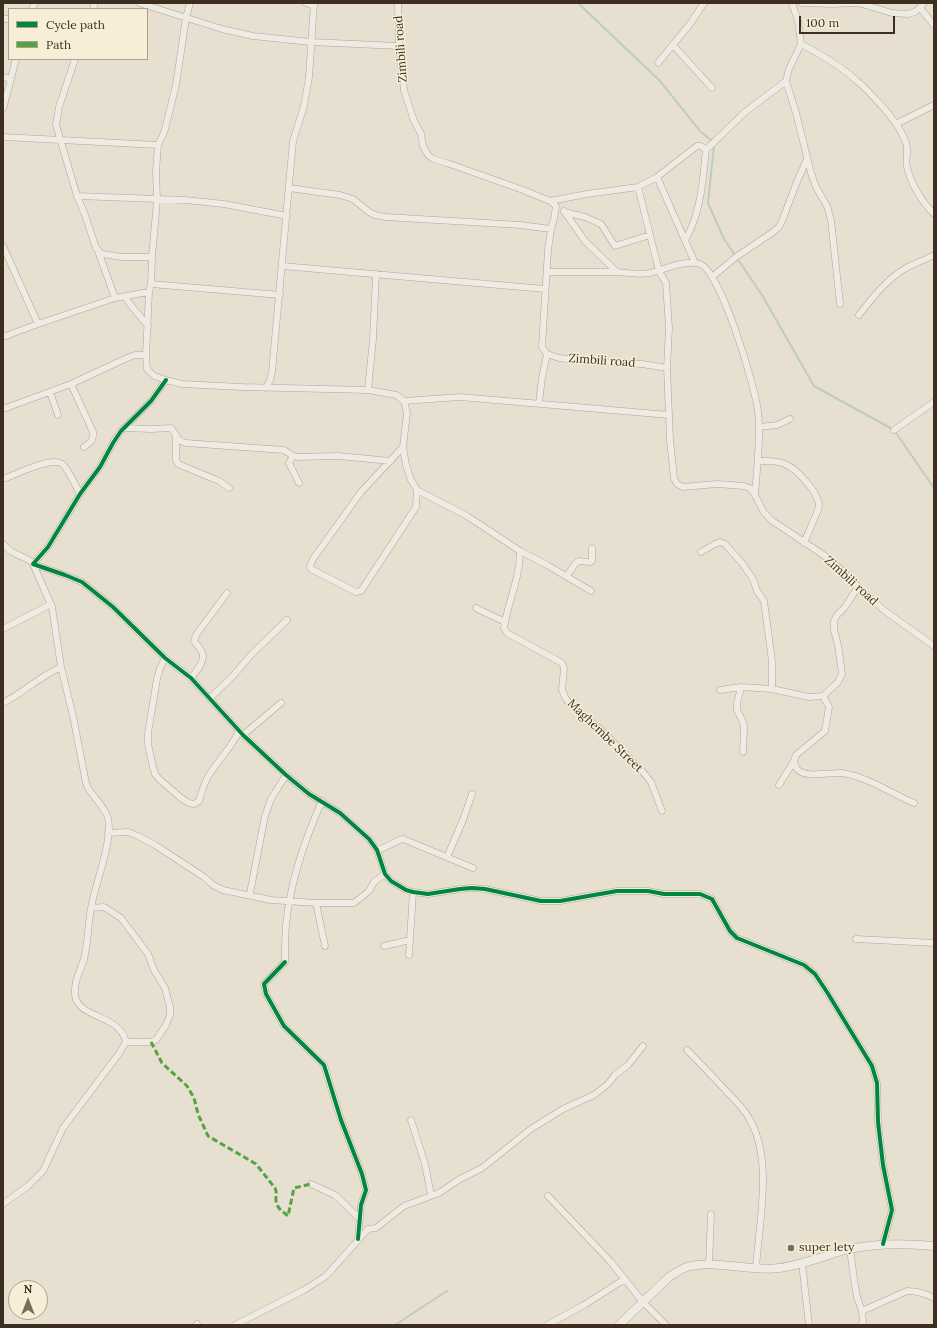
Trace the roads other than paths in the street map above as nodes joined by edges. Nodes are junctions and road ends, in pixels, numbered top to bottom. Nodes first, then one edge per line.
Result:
1 (139, 3) edge
2 (190, 3) edge
3 (306, 3) edge
4 (398, 3) edge
5 (704, 3) edge
6 (792, 3) edge
7 (802, 3) edge
8 (314, 4) edge
9 (922, 6) edge
10 (186, 18) junction
11 (934, 25) edge
12 (311, 42) junction
13 (801, 44) junction
14 (673, 45) junction
15 (399, 46) junction
16 (16, 60) edge
17 (76, 60) edge
18 (658, 63) dead end
19 (3, 78) edge
20 (11, 78) junction
21 (786, 81) junction
22 (712, 88) dead end
23 (934, 105) edge
24 (3, 109) edge
25 (896, 124) junction
26 (3, 137) edge
27 (60, 139) junction
28 (158, 145) junction
29 (706, 149) junction
30 (807, 159) junction
31 (657, 177) junction
32 (638, 187) junction
33 (289, 188) junction
34 (77, 196) junction
35 (157, 200) junction
36 (550, 201) junction
37 (556, 206) junction
38 (564, 212) junction
39 (934, 214) edge
40 (287, 216) junction
41 (551, 229) junction
42 (650, 235) junction
43 (685, 240) junction
44 (3, 246) edge
45 (98, 251) junction
46 (934, 255) edge
47 (152, 257) junction
48 (695, 263) junction
49 (282, 266) junction
50 (659, 271) junction
51 (547, 272) junction
52 (617, 272) junction
53 (376, 274) junction
54 (712, 277) junction
55 (151, 284) junction
56 (545, 289) junction
57 (149, 292) junction
58 (280, 295) junction
59 (125, 296) junction
60 (115, 298) junction
61 (840, 304) dead end
62 (859, 314) dead end
63 (38, 324) junction
64 (148, 326) junction
65 (3, 337) edge
66 (547, 354) junction
67 (146, 355) junction
68 (667, 368) junction
69 (166, 380) junction
70 (71, 384) junction
71 (266, 388) junction
72 (368, 390) junction
73 (50, 392) junction
74 (404, 401) junction
75 (934, 402) edge
76 (539, 404) junction
77 (3, 409) edge
78 (58, 415) dead end
79 (669, 415) junction
80 (790, 419) dead end
81 (759, 427) junction
82 (125, 428) junction
83 (894, 430) dead end
84 (176, 436) junction
85 (84, 447) dead end
86 (403, 447) junction
87 (292, 456) junction
88 (391, 461) junction
89 (758, 461) junction
90 (3, 479) edge
91 (299, 483) dead end
92 (229, 488) dead end
93 (417, 490) junction
94 (80, 494) junction
95 (755, 495) junction
96 (804, 543) junction
97 (3, 544) edge
98 (592, 548) dead end
99 (520, 551) junction
100 (701, 552) dead end
101 (33, 564) junction
102 (567, 576) junction
103 (858, 587) junction
104 (591, 591) dead end
105 (227, 593) dead end
106 (51, 604) junction
107 (476, 608) dead end
108 (287, 620) dead end
109 (505, 622) junction
110 (3, 629) edge
111 (934, 646) edge
112 (165, 658) junction
113 (61, 667) junction
114 (191, 678) junction
115 (741, 686) junction
116 (772, 689) junction
117 (720, 690) dead end
118 (823, 696) junction
119 (210, 698) junction
120 (3, 703) edge
121 (281, 703) dead end
122 (241, 733) junction
123 (744, 752) dead end
124 (794, 761) junction
125 (286, 775) junction
126 (779, 785) dead end
127 (472, 794) dead end
128 (322, 801) junction
129 (914, 803) dead end
130 (662, 811) dead end
131 (108, 833) junction
132 (377, 850) junction
133 (447, 857) junction
134 (473, 868) dead end
135 (385, 874) junction
136 (413, 892) junction
137 (250, 893) dead end
138 (289, 902) junction
139 (316, 903) junction
140 (91, 908) junction
141 (856, 939) dead end
142 (410, 940) junction
143 (934, 943) edge
144 (325, 946) dead end
145 (384, 946) dead end
146 (409, 955) dead end
147 (126, 1042) junction
148 (643, 1046) dead end
149 (687, 1050) dead end
150 (411, 1120) dead end
151 (311, 1184) dead end
152 (431, 1195) junction
153 (548, 1196) dead end
154 (3, 1204) edge
155 (711, 1214) dead end
156 (359, 1218) junction
157 (358, 1239) junction
158 (883, 1244) junction
159 (934, 1246) edge
160 (850, 1249) junction
161 (802, 1263) junction
162 (709, 1265) junction
163 (756, 1268) junction
164 (625, 1279) junction
165 (934, 1298) edge
166 (644, 1302) junction
167 (862, 1311) junction
168 (235, 1325) edge
169 (547, 1325) edge
170 (619, 1325) edge
171 (666, 1325) edge
172 (809, 1325) edge
173 (861, 1325) edge

1 - 10 street
2 - 10 street
3 - 8 street
4 - 15 street, Zimbili road
5 - 14 street
6 - 13 street
7 - 9 street
8 - 12 street
9 - 11 street
10 - 12 street
10 - 28 street
12 - 15 street
12 - 33 street
13 - 21 street
13 - 25 street
14 - 18 street
14 - 22 street
15 - 36 street, Zimbili road
16 - 20 street
17 - 27 street
19 - 20 street
20 - 24 street
21 - 29 street
21 - 30 street
23 - 25 street
25 - 39 street
26 - 27 street
27 - 28 street
27 - 34 street
28 - 35 street
29 - 31 street
29 - 43 street
30 - 54 street
30 - 61 street
31 - 32 street
31 - 43 street
32 - 36 street
32 - 42 street
33 - 40 street
33 - 41 street
34 - 35 street
34 - 45 street
35 - 40 street
35 - 47 street
36 - 37 street, Zimbili road
37 - 38 street, Zimbili road
37 - 41 street
38 - 42 street
38 - 52 street
40 - 49 street
41 - 51 street
42 - 50 street
43 - 48 street
44 - 63 street
45 - 47 street
45 - 60 street
46 - 62 street
47 - 55 street
48 - 50 street
48 - 54 street
49 - 53 street
49 - 58 street
50 - 52 street
50 - 68 street
51 - 52 street
51 - 56 street
53 - 56 street
53 - 72 street
54 - 81 street
55 - 57 street
55 - 58 street
56 - 66 street
57 - 59 street
57 - 64 street
58 - 71 street
59 - 60 street
59 - 64 street
60 - 63 street
63 - 65 street
64 - 67 street
66 - 68 street, Zimbili road
66 - 76 street
67 - 69 street
67 - 70 street
68 - 79 street
69 - 71 street
69 - 82 street
70 - 73 street
70 - 85 street
71 - 72 street
72 - 74 street
73 - 77 street
73 - 78 street
74 - 76 street
74 - 86 street
75 - 83 street
76 - 79 street
79 - 95 street
80 - 81 street
81 - 89 street
82 - 84 street
82 - 94 street
84 - 87 street
84 - 92 street
86 - 88 street
86 - 93 street
87 - 88 street
87 - 91 street
88 - 93 street
89 - 95 street
89 - 96 street
90 - 94 street
93 - 99 street
94 - 101 street
95 - 96 street, Zimbili road
96 - 103 street, Zimbili road
97 - 101 street
98 - 102 street
99 - 102 street
99 - 109 street
100 - 116 street
101 - 106 street
101 - 112 street
102 - 104 street
103 - 111 street, Zimbili road
103 - 118 street
105 - 114 street
106 - 110 street
106 - 113 street
107 - 109 street
108 - 119 street
109 - 130 street, Maghembe Street
112 - 114 street
112 - 122 street
113 - 120 street
113 - 131 street
114 - 119 street
115 - 116 street
115 - 117 street
115 - 123 street
116 - 118 street
118 - 124 street
119 - 122 street
121 - 122 street
122 - 125 street
124 - 126 street
124 - 129 street
125 - 128 street
125 - 137 street
127 - 133 street
128 - 132 street
128 - 138 street
131 - 138 street
131 - 140 street
132 - 133 street
132 - 135 street
133 - 134 street
135 - 136 street
135 - 139 street
136 - 142 street
136 - 158 street
138 - 139 street
138 - 156 street
139 - 144 street
140 - 147 street
140 - 147 street
141 - 143 street
142 - 145 street
142 - 146 street
147 - 154 street
148 - 152 street
149 - 163 street
150 - 152 street
151 - 156 street
152 - 157 street
153 - 164 street
155 - 162 street
156 - 157 street
157 - 168 street
158 - 159 street
158 - 160 street
160 - 161 street
160 - 167 street
161 - 163 street
161 - 172 street
162 - 163 street
162 - 166 street
164 - 166 street
164 - 169 street
165 - 167 street
166 - 170 street
166 - 171 street
167 - 173 street

